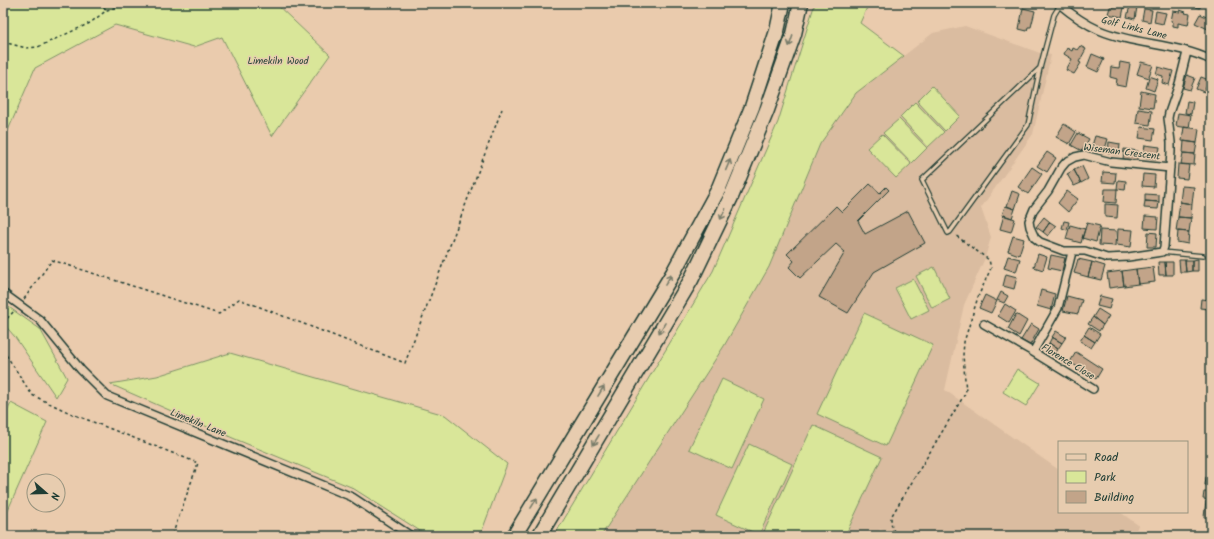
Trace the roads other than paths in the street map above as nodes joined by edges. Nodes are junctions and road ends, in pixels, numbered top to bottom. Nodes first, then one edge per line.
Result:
1 (783, 3) edge
2 (801, 3) edge
3 (1059, 4) edge
4 (1187, 52) junction
5 (1211, 60) edge
6 (1040, 68) junction
7 (1170, 168) junction
8 (1072, 252) junction
9 (1162, 252) junction
10 (1203, 256) dead end
11 (3, 293) edge
12 (984, 324) dead end
13 (1033, 352) junction
14 (1093, 389) dead end
15 (411, 536) edge
16 (514, 536) edge
17 (539, 536) edge

16 -> 1 highway
2 -> 17 highway
3 - 4 street, Golf Links Lane
3 - 6 lane
4 - 5 street, Golf Links Lane
4 - 7 street, Wiseman Crescent
6 - 6 lane
7 - 8 street, Wiseman Crescent
7 - 9 street, Wiseman Crescent
8 - 9 street, Wiseman Crescent
8 - 13 street, Florence Close
9 - 10 lane
11 - 15 street, Limekiln Lane
12 - 13 street, Florence Close
13 - 14 street, Florence Close

